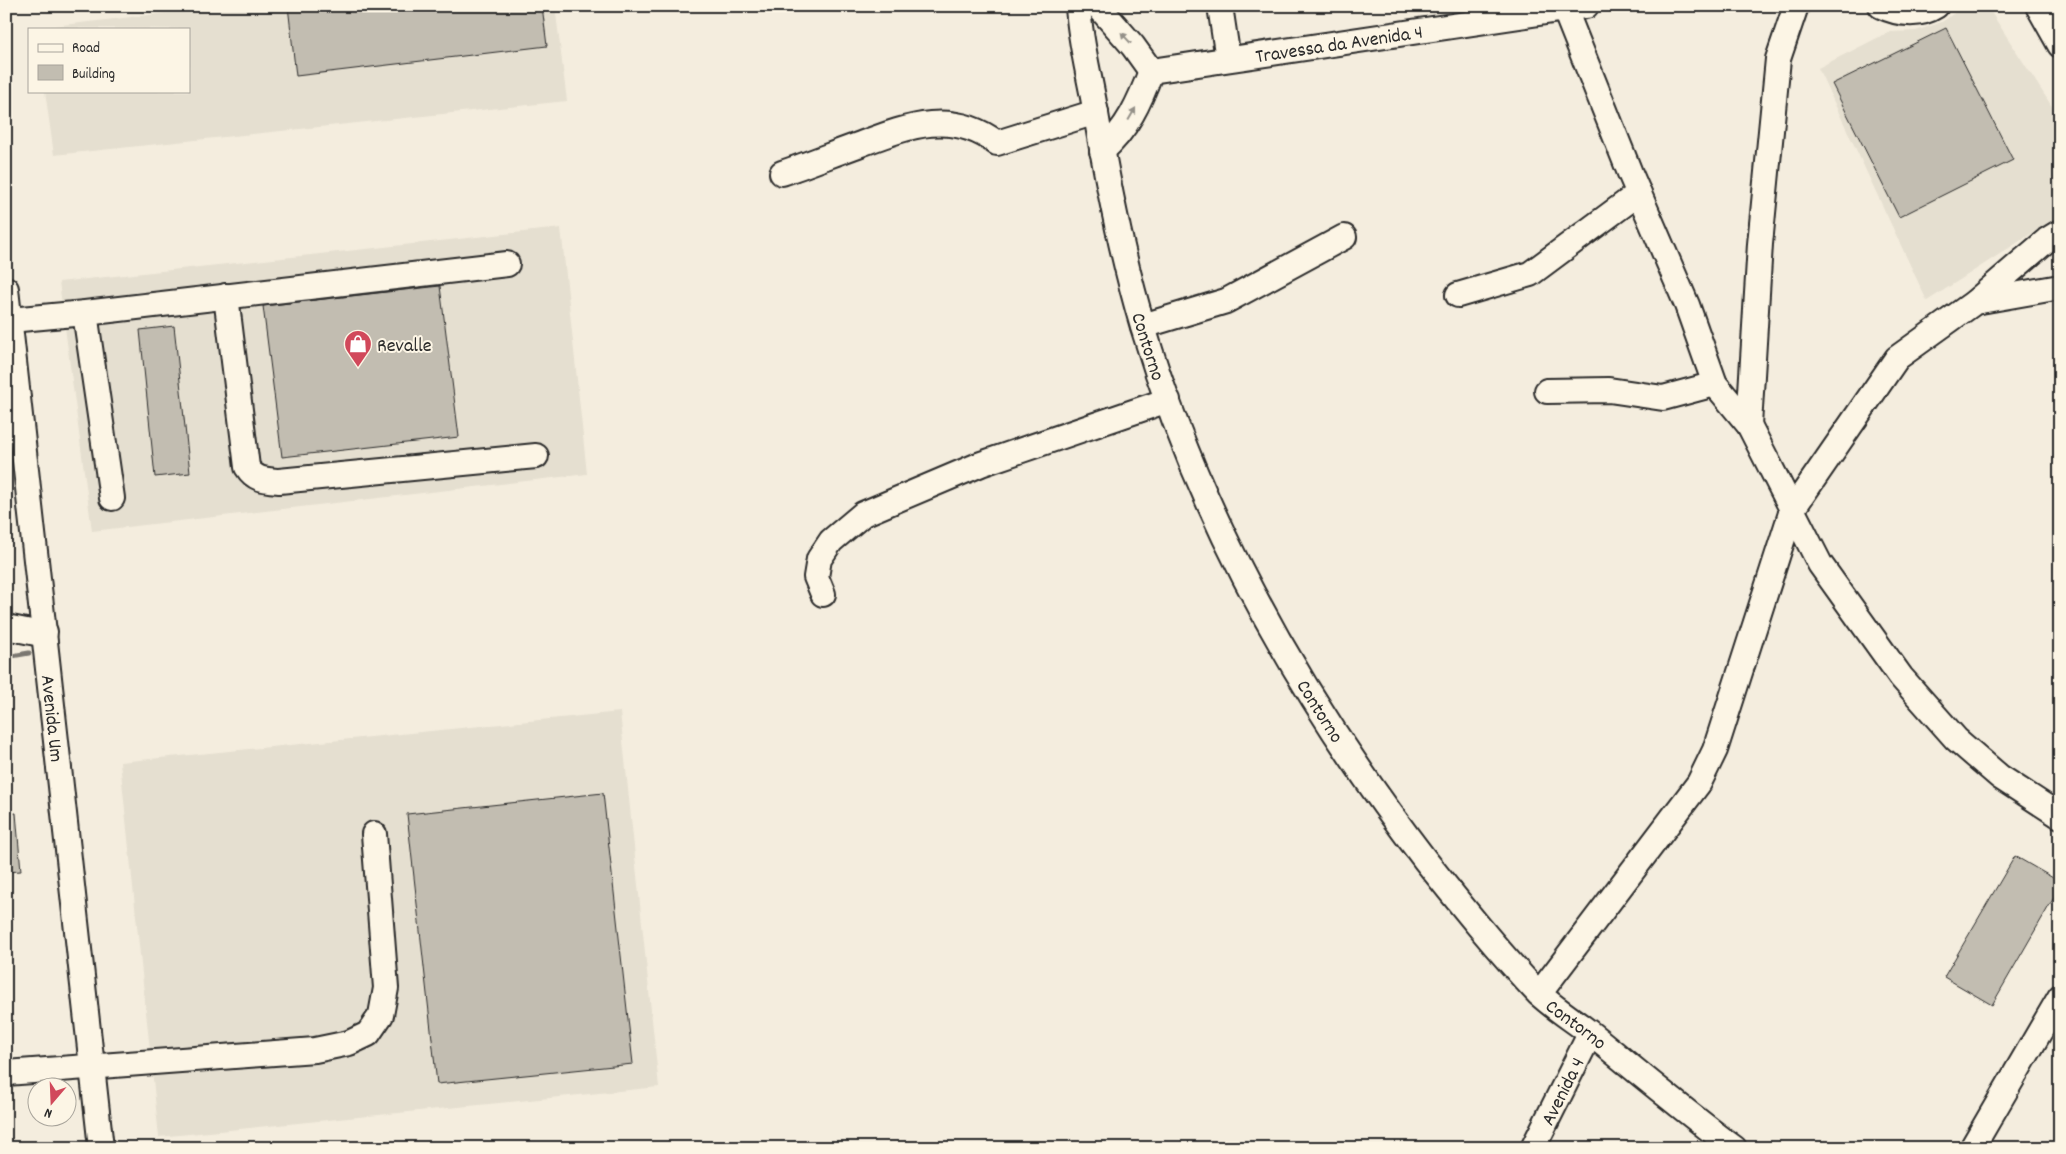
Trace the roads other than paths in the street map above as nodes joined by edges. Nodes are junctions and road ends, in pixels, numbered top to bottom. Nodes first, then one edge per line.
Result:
1 (1078, 6) edge
2 (1098, 6) edge
3 (1220, 6) edge
4 (1796, 6) edge
5 (1881, 6) edge
6 (1936, 6) edge
7 (2038, 6) edge
8 (1576, 8) edge
9 (2060, 45) edge
10 (1228, 59) junction
11 (1151, 71) junction
12 (1096, 112) junction
13 (1102, 151) junction
14 (782, 173) dead end
15 (1640, 193) junction
16 (2060, 232) edge
17 (1344, 238) dead end
18 (508, 264) dead end
19 (2060, 286) edge
20 (6, 289) edge
21 (1458, 295) dead end
22 (226, 296) junction
23 (1975, 302) junction
24 (85, 313) junction
25 (10, 320) junction
26 (1143, 326) junction
27 (1715, 384) junction
28 (1547, 391) dead end
29 (1168, 400) junction
30 (1749, 425) junction
31 (536, 456) dead end
32 (112, 498) dead end
33 (1792, 510) junction
34 (823, 594) dead end
35 (6, 627) edge
36 (45, 632) junction
37 (2060, 816) edge
38 (374, 834) dead end
39 (1539, 994) junction
40 (2060, 997) edge
41 (1590, 1034) junction
42 (91, 1065) junction
43 (6, 1073) edge
44 (102, 1148) edge
45 (1534, 1148) edge
46 (1734, 1148) edge
47 (1972, 1148) edge

1 - 12 street, Contorno
11 -> 2 street
3 - 10 street
4 - 30 street
5 - 6 street
7 - 9 street
8 - 10 street, Travessa da Avenida 4
8 - 15 street
10 - 11 street, Travessa da Avenida 4
13 -> 11 street
12 - 13 street, Contorno
12 - 14 street
13 - 26 street, Contorno
15 - 21 street
15 - 27 street
16 - 23 street
17 - 26 street
18 - 22 street
19 - 23 street
20 - 25 street, Avenida Um
22 - 24 street
22 - 31 street
23 - 33 street
24 - 25 street
24 - 32 street
25 - 36 street, Avenida Um
26 - 29 street, Contorno
27 - 28 street
27 - 30 street
29 - 34 street
29 - 39 street, Contorno
30 - 33 street
33 - 37 street
33 - 39 street
35 - 36 street
36 - 42 street, Avenida Um
38 - 42 street
39 - 41 street, Contorno
40 - 47 street
41 - 45 street, Avenida 4
41 - 46 street, Contorno
42 - 43 street
42 - 44 street, Avenida Um

